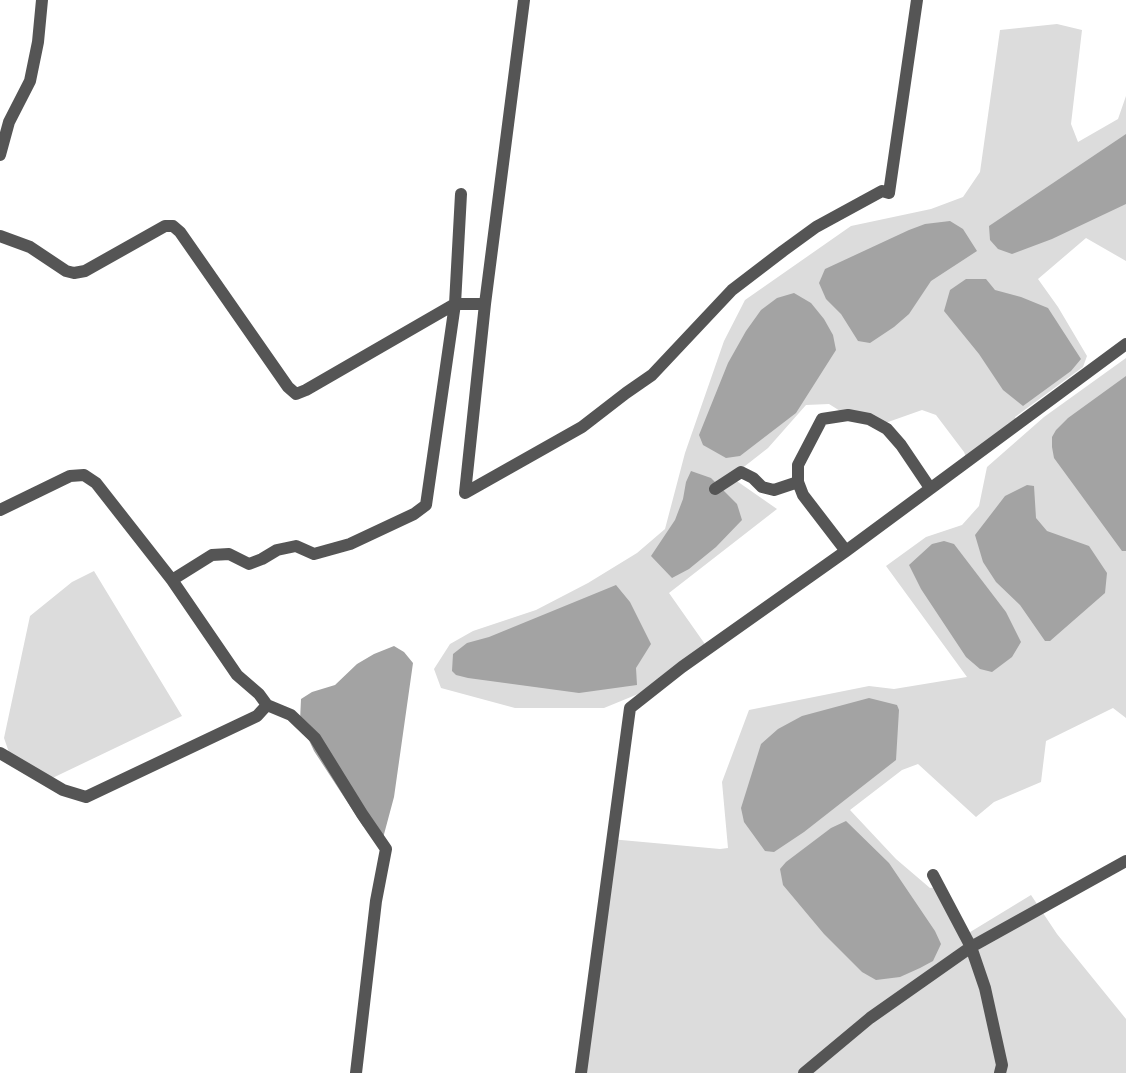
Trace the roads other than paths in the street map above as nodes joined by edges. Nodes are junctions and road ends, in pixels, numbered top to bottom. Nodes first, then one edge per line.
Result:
1 (42, 0) edge
2 (524, 0) edge
3 (917, 0) edge
4 (0, 155) edge
5 (461, 194) dead end
6 (0, 236) edge
7 (455, 304) junction
8 (485, 304) junction
9 (1126, 344) edge
10 (798, 482) junction
11 (715, 488) dead end
12 (930, 488) junction
13 (0, 510) edge
14 (846, 551) junction
15 (172, 580) junction
16 (267, 705) junction
17 (0, 753) edge
18 (1126, 861) edge
19 (933, 875) dead end
20 (971, 947) junction
21 (356, 1073) edge
22 (581, 1073) edge
23 (804, 1073) edge
24 (1000, 1073) edge

1 - 4 street
2 - 8 street
3 - 8 street
5 - 7 street
6 - 7 street
7 - 8 street
7 - 15 street
9 - 12 street
10 - 11 street
10 - 12 street
10 - 14 street
12 - 14 street
13 - 15 street
14 - 22 street
15 - 16 street
16 - 17 street
16 - 21 street
18 - 20 street
19 - 20 street
20 - 23 street
20 - 24 street

